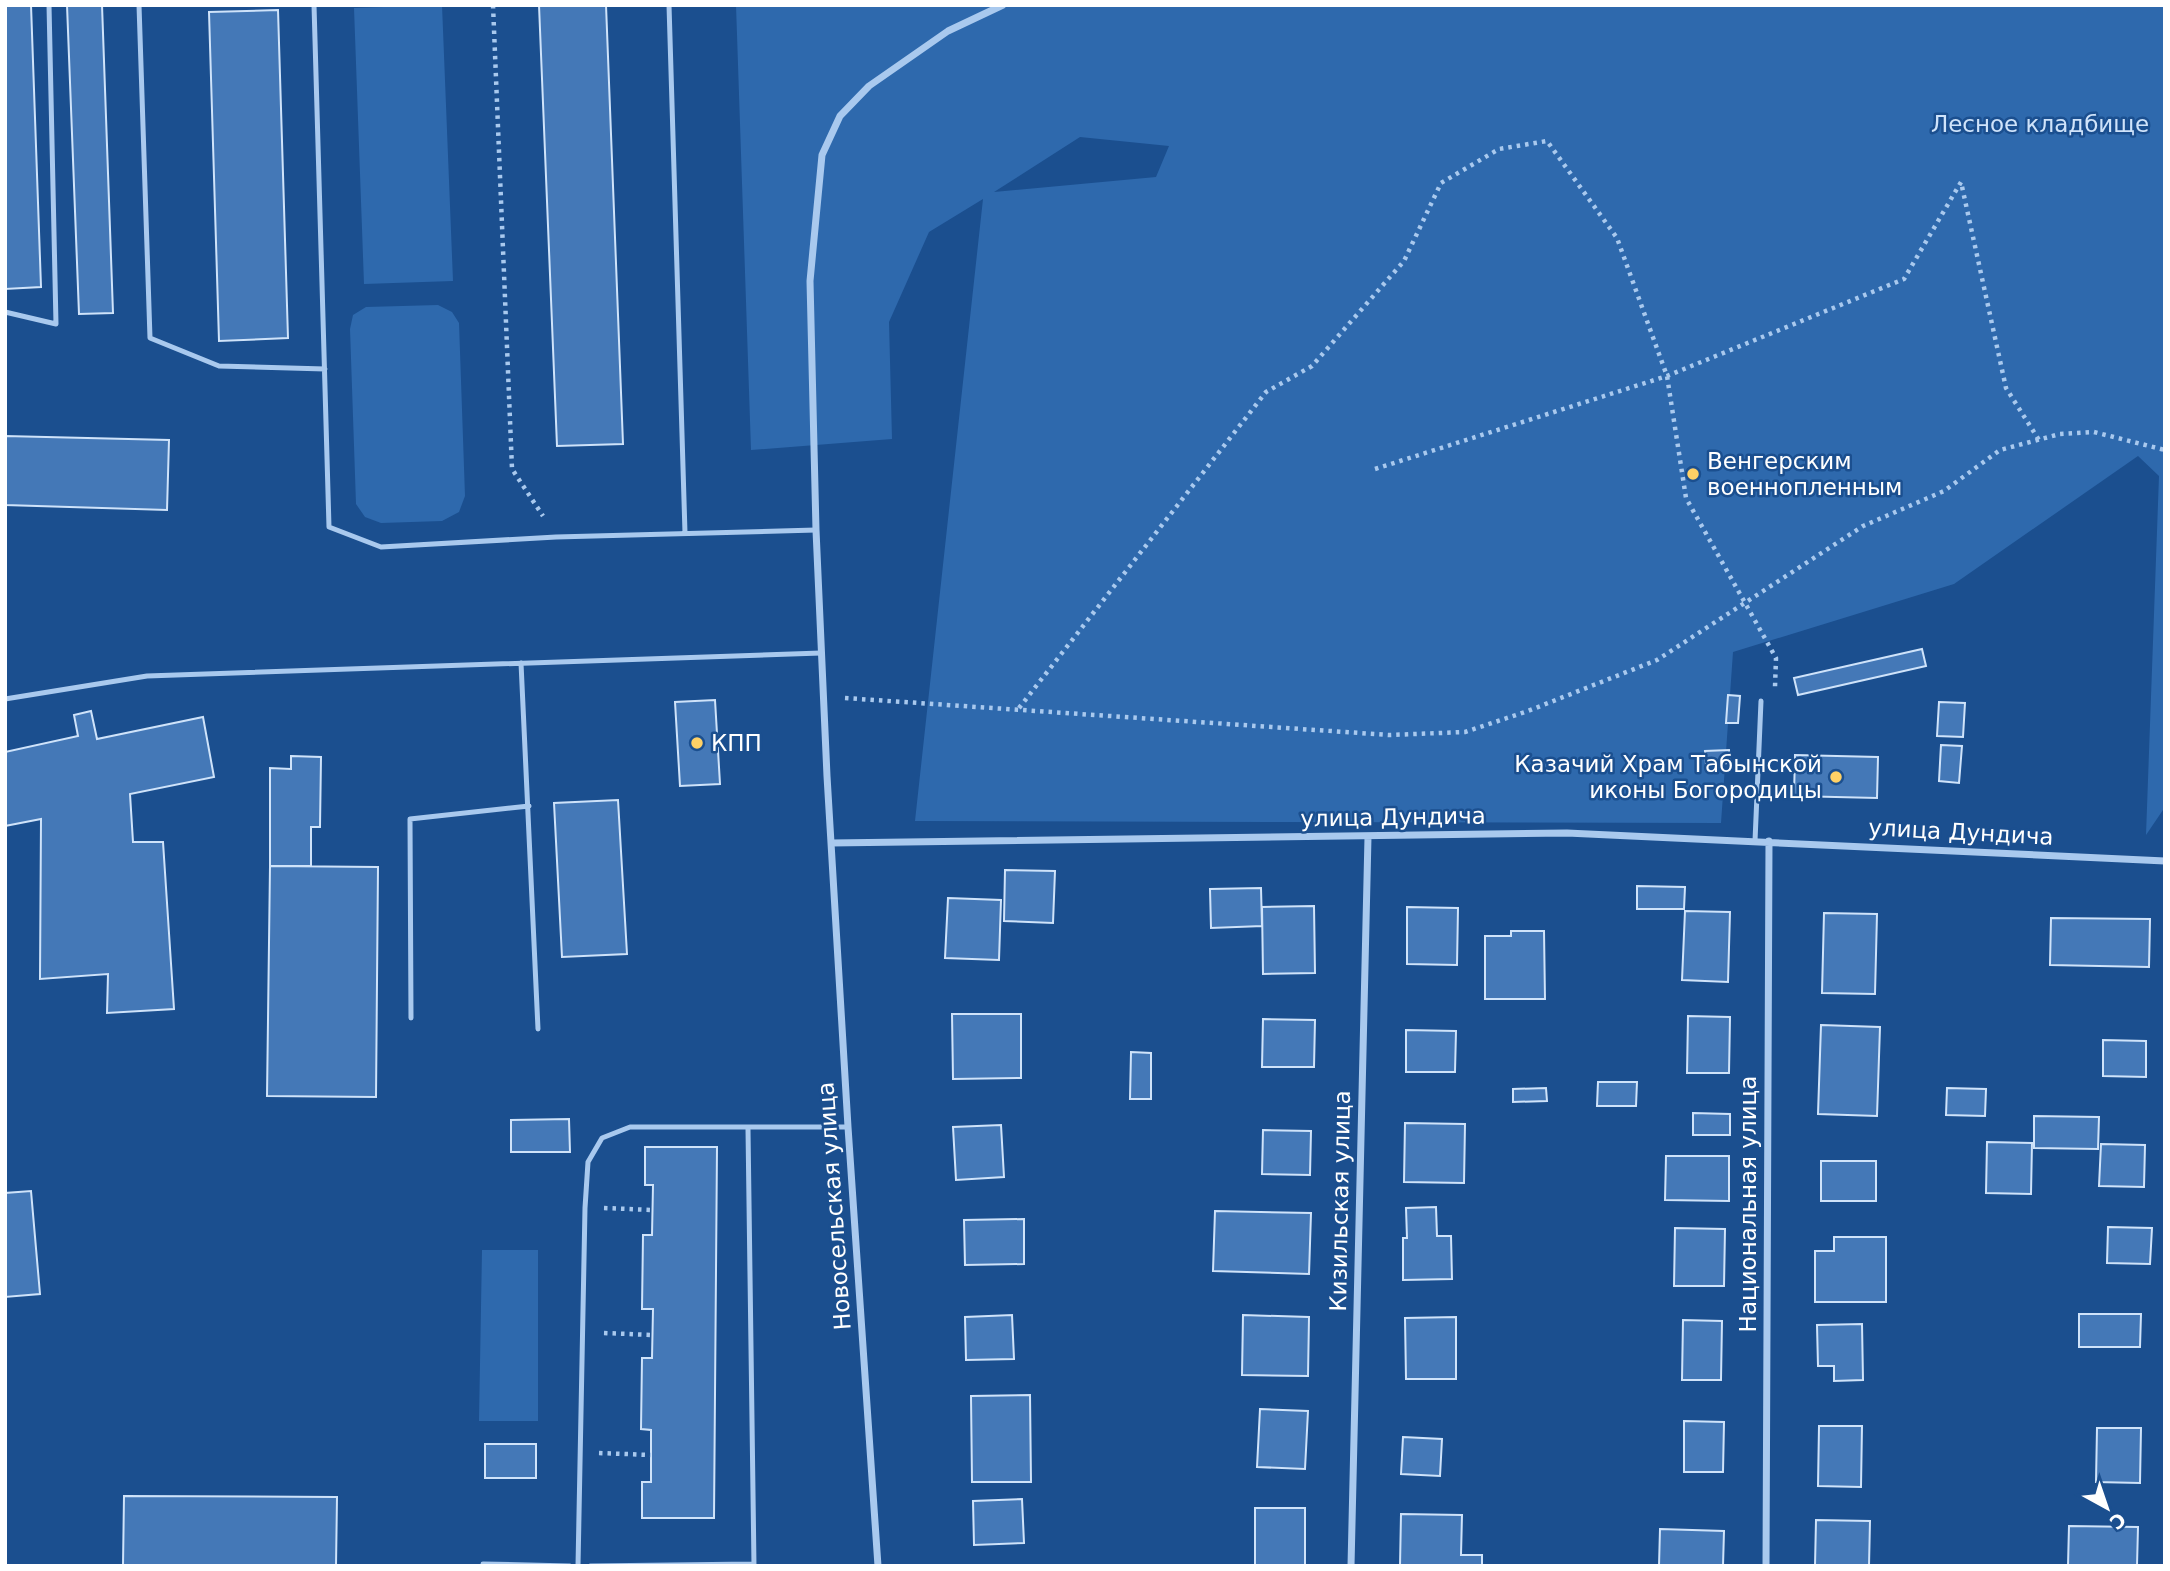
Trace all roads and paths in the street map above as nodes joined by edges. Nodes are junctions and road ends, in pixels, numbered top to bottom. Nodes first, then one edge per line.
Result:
1 (49, 5) edge
2 (139, 5) edge
3 (314, 5) edge
4 (493, 5) edge
5 (669, 5) edge
6 (1003, 5) edge
7 (5, 312) edge
8 (325, 369) junction
9 (1667, 376) junction
10 (2039, 440) junction
11 (2165, 450) edge
12 (1375, 470) dead end
13 (816, 530) junction
14 (685, 533) junction
15 (556, 537) junction
16 (1745, 603) junction
17 (821, 653) junction
18 (521, 663) junction
19 (823, 696) junction
20 (5, 699) edge
21 (1761, 701) joint
22 (1018, 708) junction
23 (529, 806) junction
24 (1368, 837) junction
25 (1755, 841) junction
26 (1769, 842) junction
27 (831, 843) junction
28 (2165, 861) edge
29 (411, 1018) dead end
30 (537, 1029) dead end
31 (848, 1127) junction
32 (748, 1129) junction
33 (585, 1208) junction
34 (652, 1210) dead end
35 (583, 1332) junction
36 (652, 1335) dead end
37 (581, 1452) junction
38 (651, 1455) dead end
39 (483, 1564) edge
40 (753, 1565) edge
41 (570, 1566) edge
42 (578, 1566) edge
43 (590, 1566) edge
44 (878, 1566) edge
45 (1351, 1566) edge
46 (1766, 1566) edge

1 - 7 lane
2 - 8 lane
3 - 8 lane
4 - 15 path
5 - 14 lane
6 - 13 street, Новосельская улица
8 - 15 lane
9 - 10 path
9 - 12 path
9 - 16 path
9 - 22 path
10 - 11 path
10 - 16 path
13 - 14 lane
13 - 17 street, Новосельская улица
14 - 15 lane
16 - 21 path
16 - 22 path
17 - 18 lane
17 - 19 street, Новосельская улица
18 - 20 lane
18 - 23 lane
19 - 22 path
19 - 27 street, Новосельская улица
21 - 25 lane
23 - 29 lane
23 - 30 lane
24 - 25 street, улица Дундича
24 - 27 street, улица Дундича
24 - 45 street, Кизильская улица
25 - 26 street, улица Дундича
26 - 28 street, улица Дундича
26 - 46 street, Национальная улица
27 - 31 street, Новосельская улица
31 - 32 lane
31 - 44 street, Новосельская улица
32 - 33 lane
32 - 40 lane
33 - 34 path
33 - 35 lane
35 - 36 path
35 - 37 lane
37 - 38 path
37 - 42 lane
39 - 41 lane
40 - 43 lane

